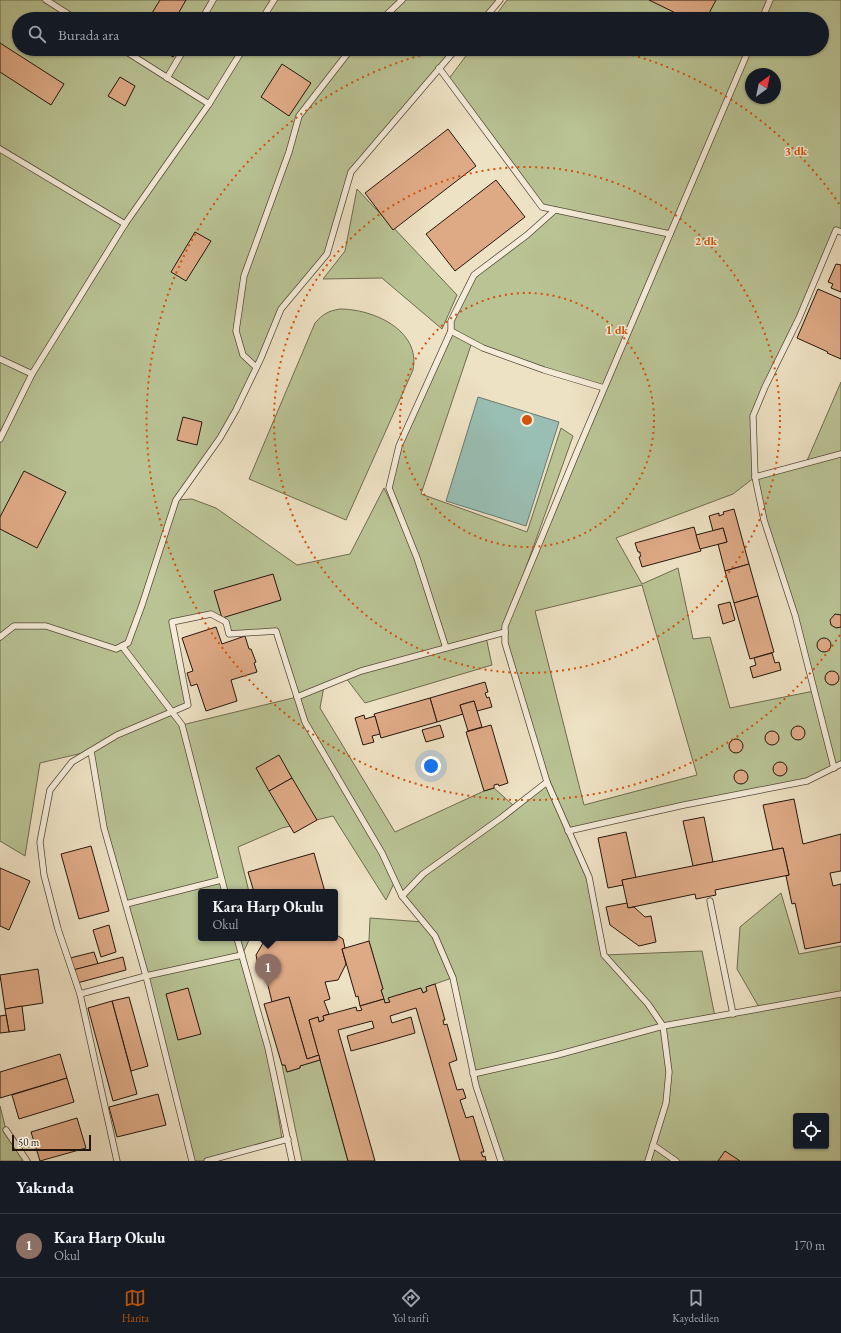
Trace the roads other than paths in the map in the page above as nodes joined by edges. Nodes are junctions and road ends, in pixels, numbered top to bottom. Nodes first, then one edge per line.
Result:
1 (46, 0) edge
2 (213, 0) edge
3 (274, 0) edge
4 (402, 0) edge
5 (500, 0) edge
6 (770, 0) edge
7 (65, 12) edge
8 (206, 12) edge
9 (266, 12) edge
10 (389, 12) edge
11 (490, 12) edge
12 (765, 12) edge
13 (133, 56) edge
14 (180, 56) edge
15 (239, 56) edge
16 (346, 56) edge
17 (450, 56) edge
18 (746, 56) edge
19 (439, 68) junction
20 (167, 78) junction
21 (209, 104) junction
22 (0, 149) edge
23 (555, 210) junction
24 (126, 224) junction
25 (841, 232) edge
26 (670, 234) junction
27 (451, 331) junction
28 (0, 359) edge
29 (256, 367) junction
30 (32, 374) junction
31 (604, 388) junction
32 (0, 439) edge
33 (841, 454) edge
34 (755, 477) junction
35 (505, 632) junction
36 (0, 637) edge
37 (122, 646) junction
38 (446, 648) junction
39 (297, 697) junction
40 (172, 713) junction
41 (91, 751) junction
42 (841, 764) edge
43 (834, 768) junction
44 (547, 782) junction
45 (568, 831) junction
46 (221, 880) junction
47 (224, 889) edge
48 (402, 896) junction
49 (710, 901) dead end
50 (126, 904) junction
51 (239, 941) edge
52 (242, 955) junction
53 (146, 976) junction
54 (80, 994) junction
55 (841, 994) edge
56 (733, 1014) junction
57 (663, 1026) junction
58 (474, 1074) junction
59 (6, 1130) dead end
60 (288, 1139) junction
61 (653, 1145) junction
62 (26, 1161) edge
63 (116, 1161) edge
64 (192, 1161) edge
65 (207, 1161) edge
66 (292, 1161) edge
67 (501, 1161) edge
68 (648, 1161) edge
69 (676, 1161) edge

1 - 7 lane
2 - 8 lane
3 - 9 lane
4 - 10 lane
5 - 11 lane
6 - 12 lane
13 - 20 lane
14 - 20 lane
15 - 21 lane
16 - 29 lane
17 - 19 lane
18 - 26 lane
19 - 23 lane
19 - 29 lane
20 - 21 lane
21 - 24 lane
22 - 24 lane
23 - 26 lane
23 - 27 lane
24 - 30 lane
25 - 34 lane
26 - 31 lane
27 - 31 lane
27 - 38 lane
28 - 30 lane
29 - 37 lane
30 - 32 lane
31 - 35 lane
33 - 34 lane
34 - 43 lane
35 - 38 lane
35 - 44 lane
36 - 37 lane
37 - 40 lane
38 - 39 lane
39 - 40 lane
39 - 48 lane
40 - 41 lane
40 - 46 lane
41 - 50 lane
41 - 54 lane
42 - 43 lane
43 - 45 lane
44 - 45 lane
44 - 48 lane
45 - 57 lane
46 - 47 lane
46 - 50 lane
48 - 58 lane
49 - 56 lane
50 - 53 lane
51 - 52 lane
52 - 53 lane
52 - 60 lane
53 - 54 lane
53 - 64 lane
54 - 63 lane
55 - 56 lane
56 - 57 lane
57 - 58 lane
57 - 61 lane
58 - 67 lane
59 - 62 lane
60 - 65 lane
60 - 66 lane
61 - 68 lane
61 - 69 lane

